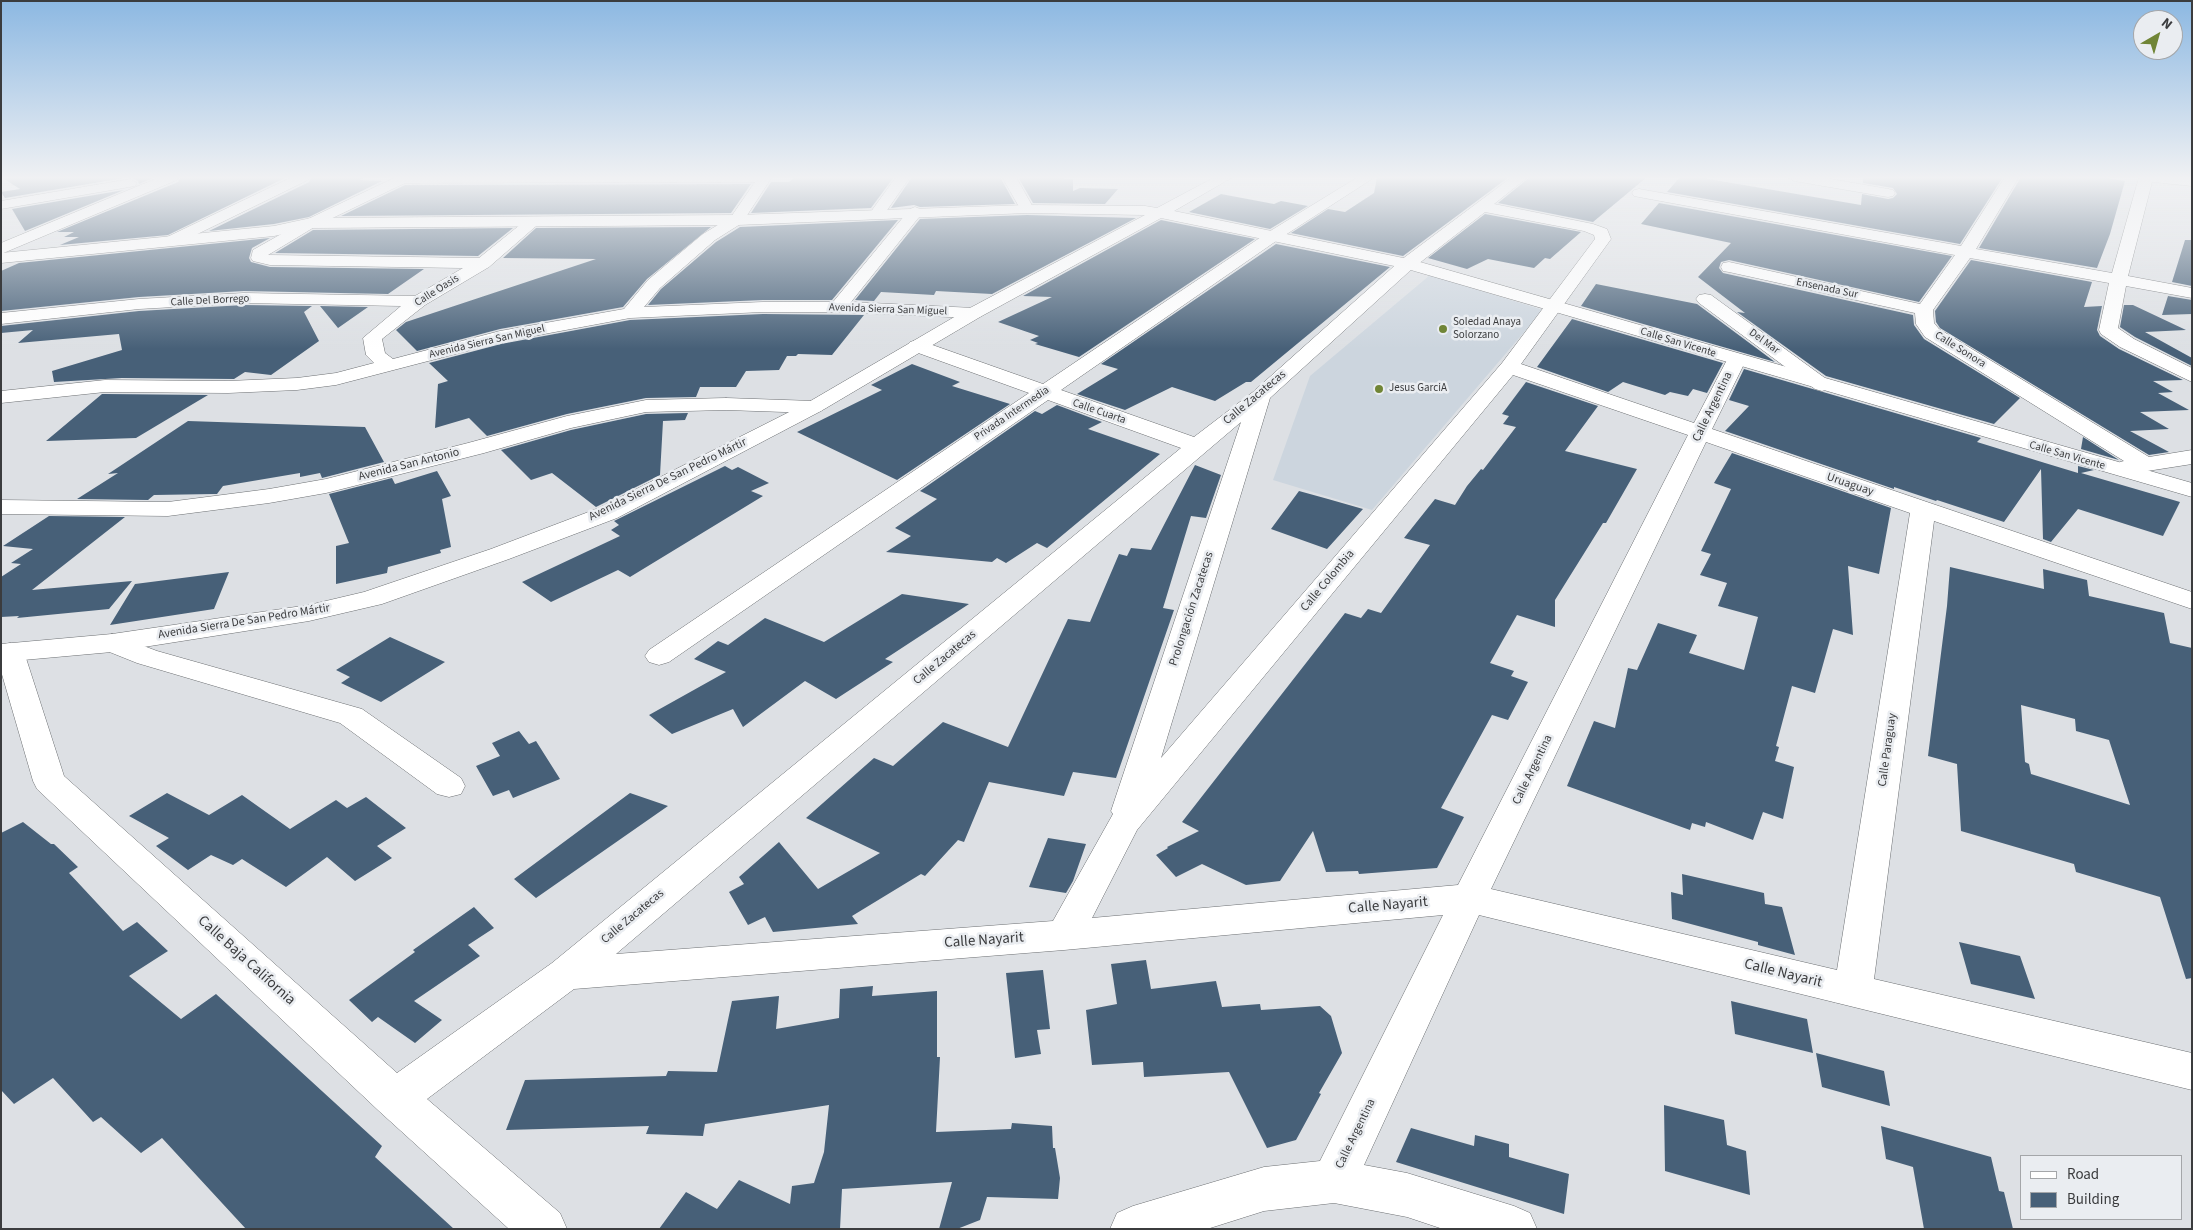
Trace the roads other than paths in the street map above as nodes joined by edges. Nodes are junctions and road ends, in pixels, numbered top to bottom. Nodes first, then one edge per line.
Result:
1 (36, 234) edge
2 (185, 234) edge
3 (239, 234) edge
4 (291, 234) edge
5 (517, 234) edge
6 (713, 234) edge
7 (897, 234) edge
8 (1120, 234) edge
9 (1266, 234) edge
10 (1277, 234) edge
11 (1447, 234) edge
12 (1603, 234) edge
13 (1864, 234) edge
14 (1977, 234) edge
15 (2131, 234) edge
16 (1274, 236) junction
17 (171, 241) junction
18 (1, 249) edge
19 (1965, 253) junction
20 (1, 258) edge
21 (483, 263) junction
22 (1407, 264) junction
23 (1729, 268) dead end
24 (2118, 281) junction
25 (2192, 293) edge
26 (1705, 299) dead end
27 (419, 301) junction
28 (1555, 306) junction
29 (838, 307) junction
30 (1924, 310) junction
31 (630, 313) junction
32 (974, 313) junction
33 (1, 319) edge
34 (917, 346) junction
35 (1736, 360) junction
36 (390, 366) junction
37 (1509, 367) junction
38 (2192, 376) edge
39 (1822, 385) junction
40 (1044, 392) junction
41 (1, 396) edge
42 (1260, 396) junction
43 (814, 407) junction
44 (1700, 433) junction
45 (1197, 446) junction
46 (2192, 457) edge
47 (2145, 464) junction
48 (2114, 469) junction
49 (2192, 490) edge
50 (1, 507) edge
51 (1923, 509) junction
52 (2192, 600) edge
53 (112, 642) junction
54 (5, 652) edge
55 (659, 656) dead end
56 (449, 786) dead end
57 (1124, 823) junction
58 (1469, 898) junction
59 (1064, 935) junction
60 (566, 974) junction
61 (1853, 991) junction
62 (2192, 1072) edge
63 (395, 1098) junction
64 (1334, 1182) junction
65 (544, 1229) edge
66 (1133, 1229) edge
67 (1514, 1229) edge

1 - 18 street
2 - 17 street
3 - 17 street
4 - 21 street
5 - 21 street, Calle Oasis
6 - 31 street
7 - 29 street
8 - 32 street, Avenida Sierra De San Pedro Mártir
9 - 16 street, Calle San Vicente
10 - 16 street, Privada Intermedia
11 - 22 street, Calle Zacatecas
12 - 28 street, Calle Colombia
13 - 19 street
14 - 19 street
15 - 24 street
16 - 22 street, Calle San Vicente
16 - 40 street, Privada Intermedia
17 - 20 street
19 - 24 street
19 - 30 street
21 - 27 street, Calle Oasis
22 - 28 street, Calle San Vicente
22 - 42 street, Calle Zacatecas
23 - 30 street, Ensenada Sur
24 - 25 street
24 - 38 street
26 - 39 street, Del Mar
27 - 33 street, Calle Del Borrego
27 - 36 street, Calle Oasis
28 - 35 street, Calle San Vicente
28 - 37 street, Calle Colombia
29 - 31 street, Avenida Sierra San Miguel
29 - 32 street, Avenida Sierra San Miguel
30 - 47 street, Calle Sonora
31 - 36 street, Avenida Sierra San Miguel
32 - 34 street, Avenida Sierra De San Pedro Mártir
34 - 40 street, Calle Cuarta
34 - 43 street, Avenida Sierra De San Pedro Mártir
35 - 39 street, Calle San Vicente
35 - 44 street, Calle Argentina
36 - 41 street, Avenida Sierra San Miguel
37 - 44 street, Uruaguay
37 - 57 street, Calle Colombia
39 - 48 street, Calle San Vicente
40 - 45 street, Calle Cuarta
40 - 55 street, Privada Intermedia
42 - 45 street, Calle Zacatecas
42 - 57 street, Prolongación Zacatecas
43 - 50 street, Avenida San Antonio
43 - 53 street, Avenida Sierra De San Pedro Mártir
44 - 51 street, Uruaguay
44 - 58 street, Calle Argentina
45 - 60 street, Calle Zacatecas
46 - 47 street
47 - 48 street
48 - 49 street, Calle San Vicente
51 - 52 street, Uruaguay
51 - 61 street, Calle Paraguay
53 - 54 street, Avenida Sierra De San Pedro Mártir
53 - 56 street
54 - 63 street, Calle Baja California
57 - 59 street, Calle Colombia
58 - 59 street, Calle Nayarit
58 - 61 street, Calle Nayarit
58 - 64 street, Calle Argentina
59 - 60 street, Calle Nayarit
60 - 63 street, Calle Zacatecas
61 - 62 street, Calle Nayarit
63 - 65 street, Calle Baja California
64 - 66 street
64 - 67 street

